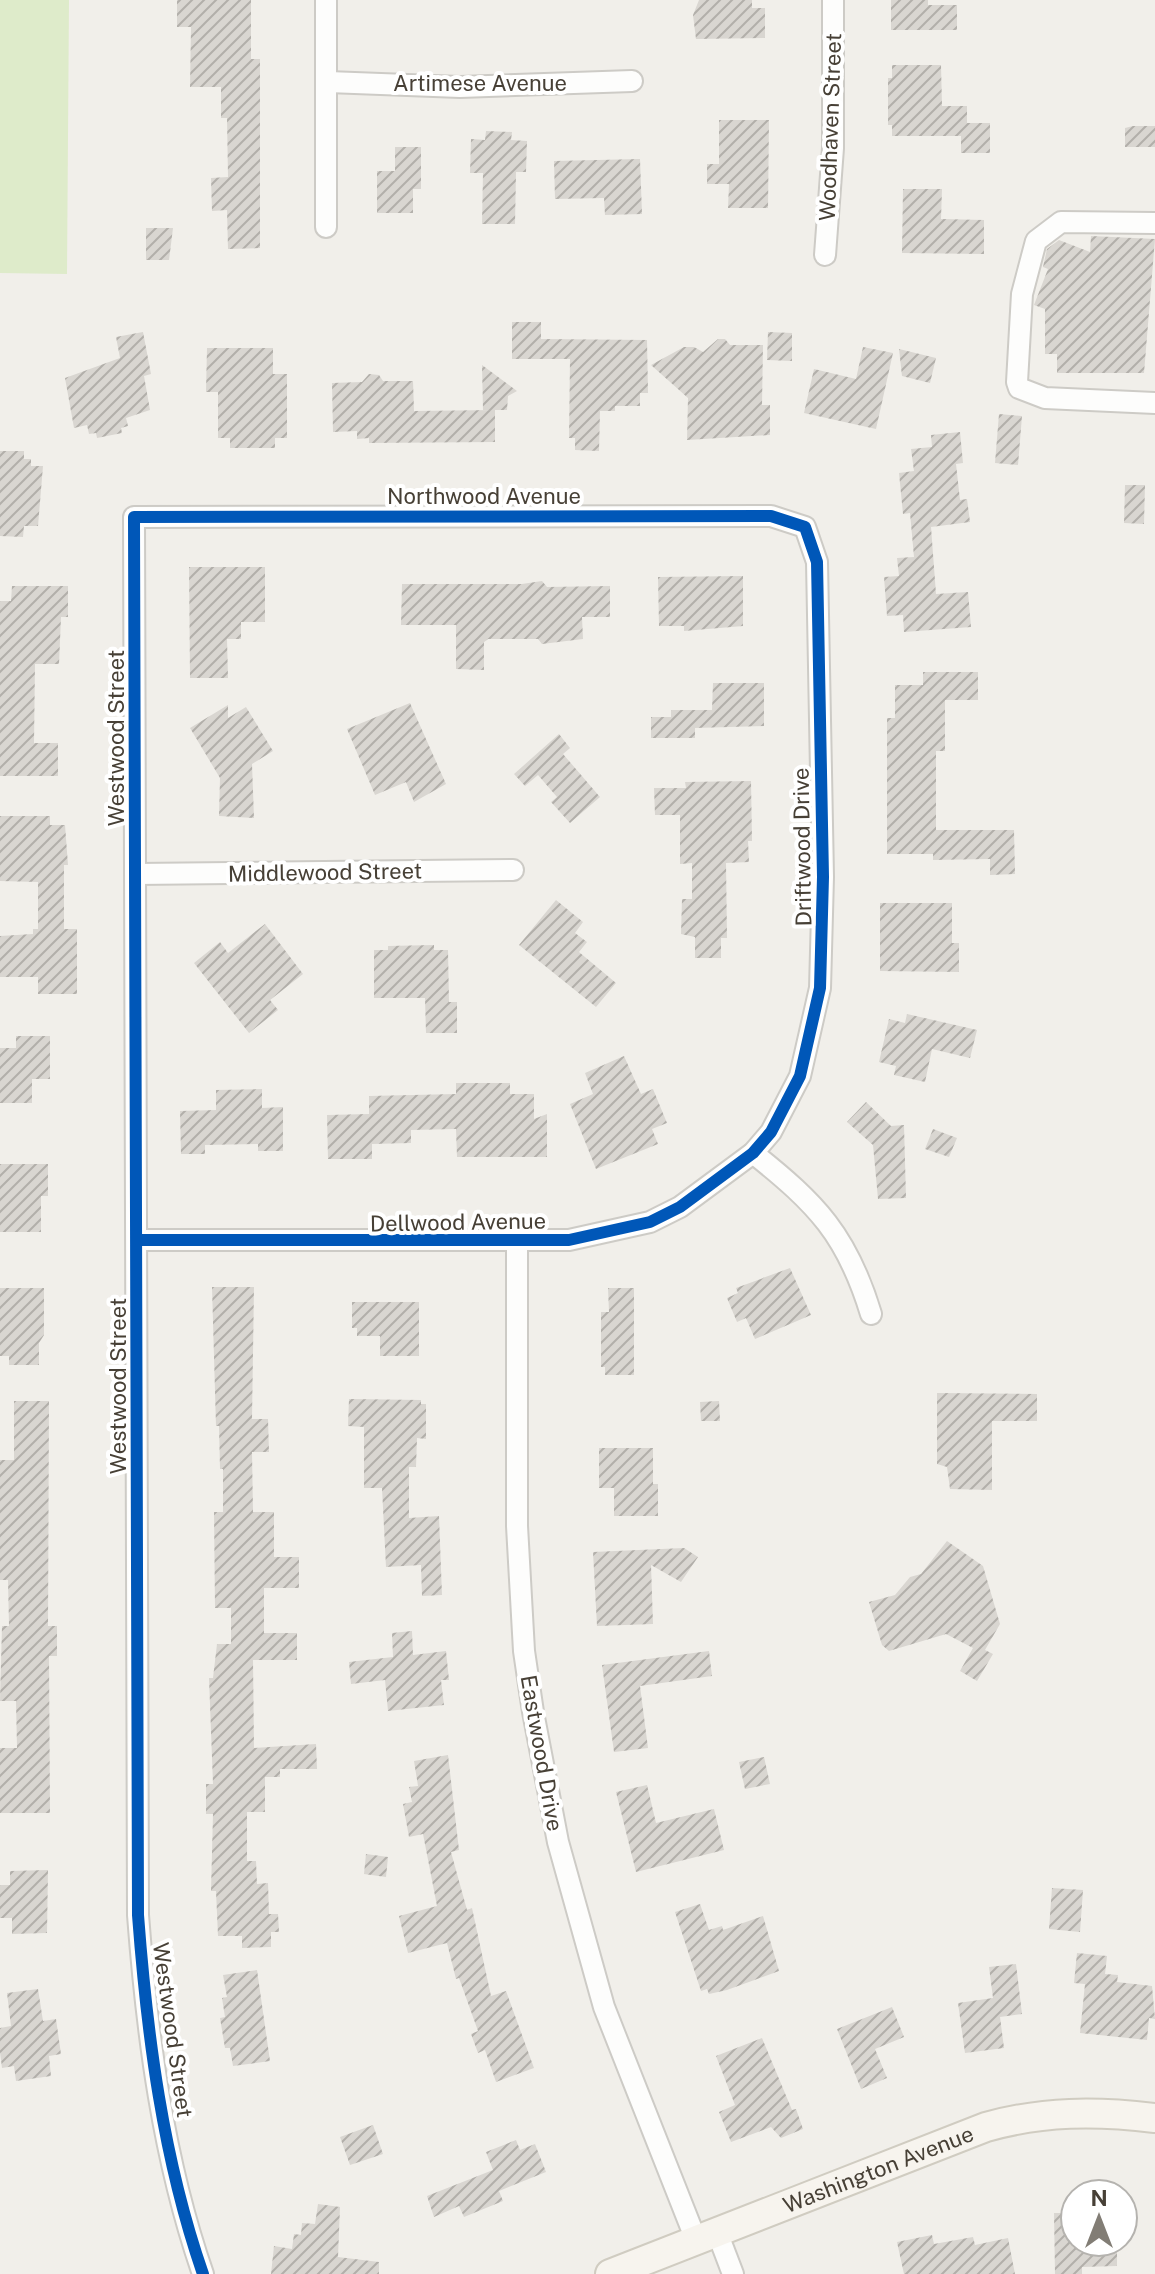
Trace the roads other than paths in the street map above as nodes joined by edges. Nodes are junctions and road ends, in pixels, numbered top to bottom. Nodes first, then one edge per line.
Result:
1 (326, 0) edge
2 (833, 0) edge
3 (632, 81) dead end
4 (328, 82) junction
5 (1155, 223) edge
6 (326, 227) dead end
7 (825, 255) dead end
8 (1155, 403) edge
9 (160, 516) joint
10 (805, 527) joint
11 (513, 870) dead end
12 (136, 874) junction
13 (753, 1153) junction
14 (138, 1240) junction
15 (517, 1242) junction
16 (871, 1314) dead end
17 (1155, 2118) edge
18 (706, 2236) junction
19 (203, 2274) edge
20 (610, 2274) edge
21 (733, 2274) edge

1 - 4 street
2 - 7 street, Woodhaven Street
3 - 4 street, Artimese Avenue
4 - 6 street
5 - 8 street
9 - 10 street, Northwood Avenue
9 - 12 street, Westwood Street
10 - 13 street, Driftwood Drive
11 - 12 street, Middlewood Street
12 - 14 street, Westwood Street
13 - 15 street, Dellwood Avenue
13 - 16 street
14 - 15 street, Dellwood Avenue
14 - 19 street, Westwood Street
15 - 18 street, Eastwood Drive
17 - 18 street, Washington Avenue
18 - 20 street, Washington Avenue
18 - 21 street, Eastwood Drive

